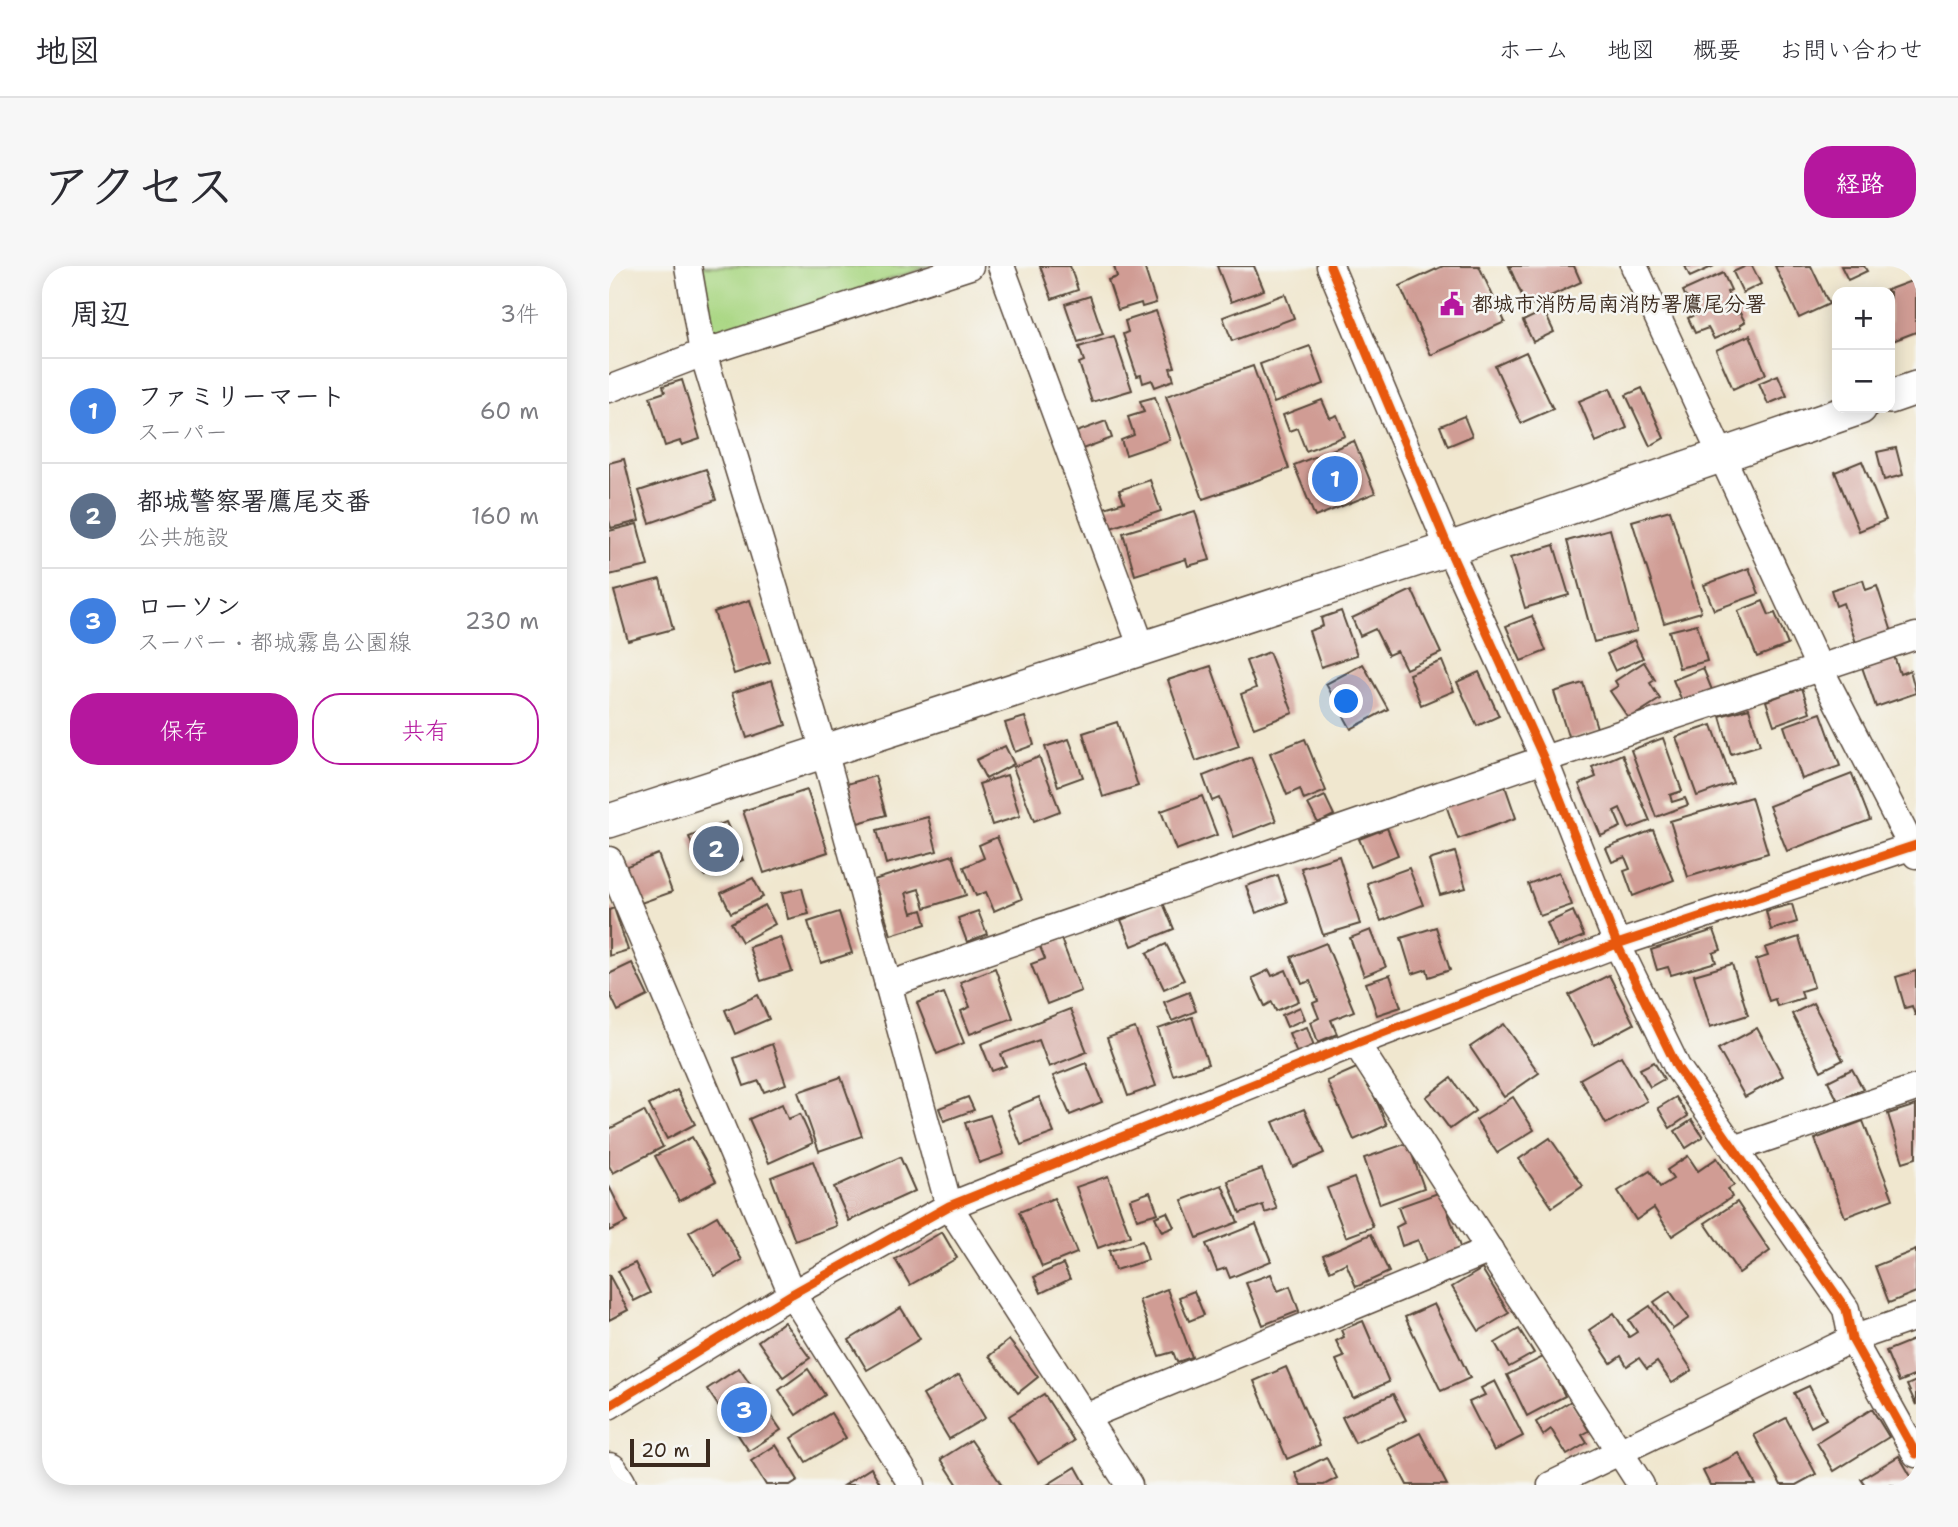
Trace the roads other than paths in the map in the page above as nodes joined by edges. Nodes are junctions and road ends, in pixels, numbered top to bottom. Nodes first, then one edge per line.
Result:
1 (688, 266) edge
2 (970, 266) edge
3 (1001, 266) edge
4 (1330, 266) edge
5 (1633, 266) edge
6 (703, 353) junction
7 (1916, 388) edge
8 (609, 389) edge
9 (1895, 395) edge
10 (1846, 413) edge
11 (1721, 456) junction
12 (1449, 549) junction
13 (1916, 636) edge
14 (1142, 648) junction
15 (1820, 669) junction
16 (824, 751) junction
17 (1544, 759) junction
18 (609, 821) edge
19 (1915, 849) edge
20 (609, 860) edge
21 (1617, 944) junction
22 (888, 985) junction
23 (1356, 1043) junction
24 (1916, 1087) edge
25 (1734, 1149) junction
26 (949, 1206) junction
27 (1490, 1250) junction
28 (792, 1294) junction
29 (1916, 1317) edge
30 (1852, 1339) junction
31 (609, 1406) edge
32 (1085, 1417) junction
33 (1620, 1451) junction
34 (1916, 1454) edge
35 (609, 1472) edge
36 (617, 1485) edge
37 (912, 1485) edge
38 (1129, 1485) edge
39 (1551, 1485) edge
40 (1641, 1485) edge

1 - 6 street
2 - 6 street
3 - 14 street
4 - 12 street
5 - 11 street
6 - 8 street
6 - 16 street
7 - 9 street
10 - 11 street
11 - 12 street
11 - 15 street
12 - 14 street
12 - 17 street
13 - 15 street
14 - 16 street
15 - 17 street
15 - 19 street
16 - 18 street
16 - 22 street
17 - 21 street
17 - 22 street
19 - 21 street
20 - 28 street
21 - 23 street
21 - 25 street
22 - 26 street
23 - 26 street
23 - 27 street
24 - 25 street
25 - 30 street
26 - 28 street
26 - 32 street
27 - 32 street
27 - 33 street
28 - 31 street
28 - 37 street
29 - 30 street
30 - 33 street
30 - 34 street
32 - 38 street
33 - 39 street
33 - 40 street
35 - 36 main road

